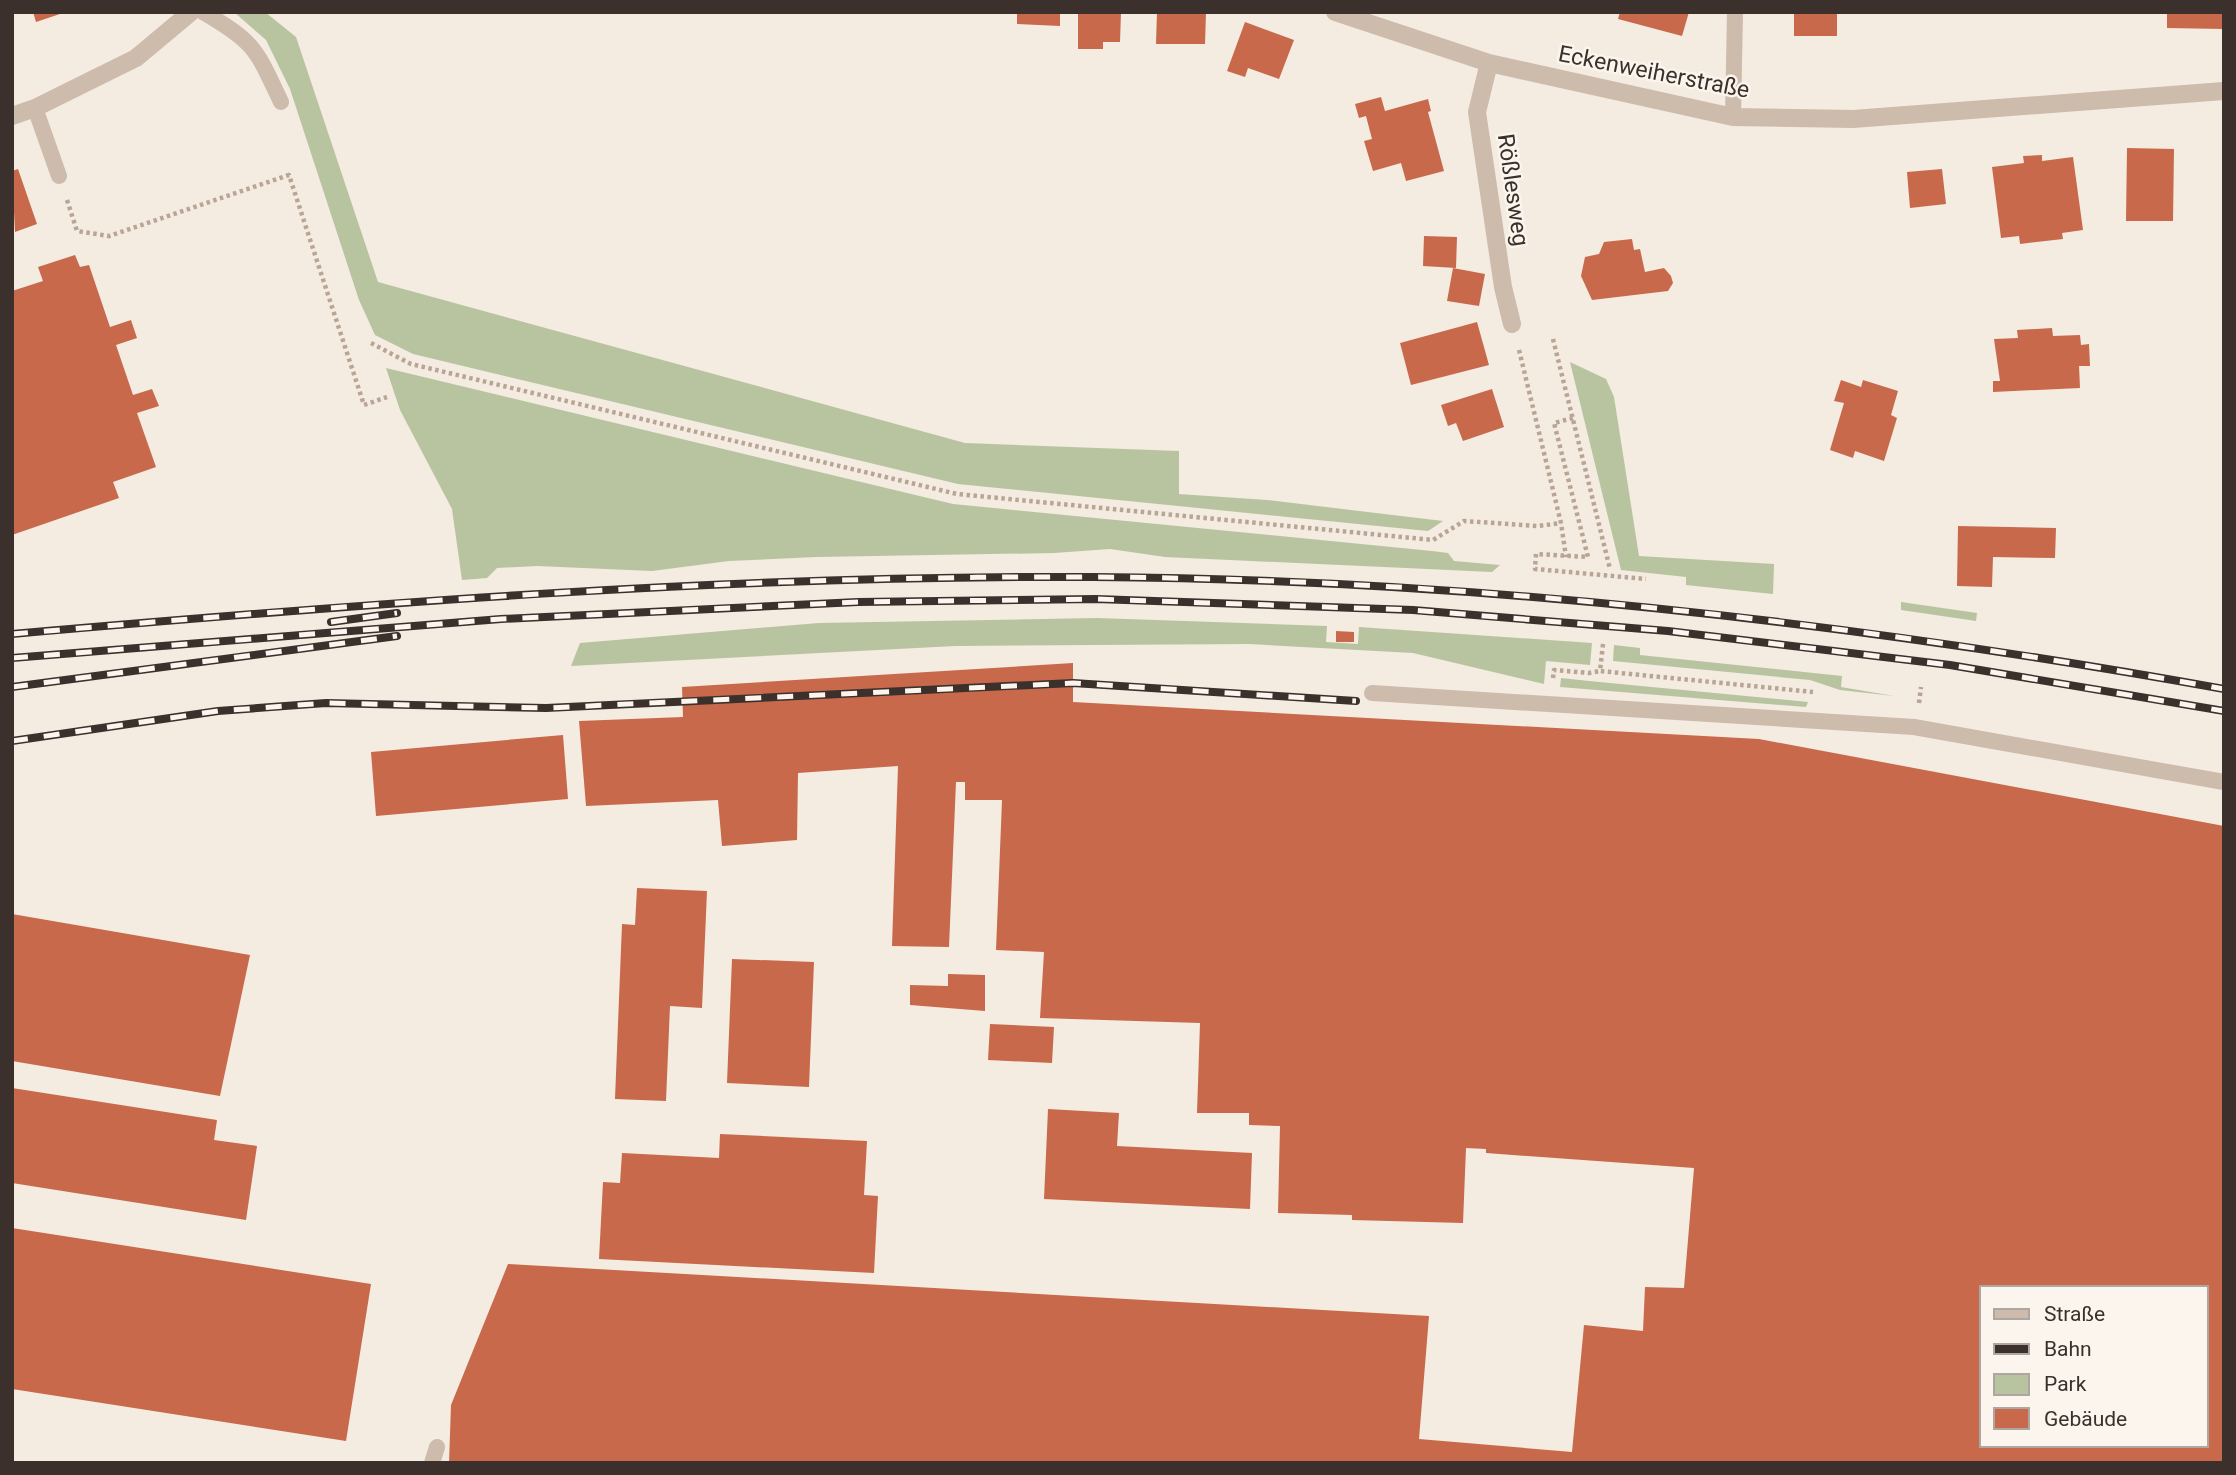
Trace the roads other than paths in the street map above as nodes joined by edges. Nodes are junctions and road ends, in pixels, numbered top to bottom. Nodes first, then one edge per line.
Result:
1 (191, 12) edge
2 (203, 12) edge
3 (1335, 12) edge
4 (1735, 12) edge
5 (1489, 63) junction
6 (2224, 91) edge
7 (281, 102) dead end
8 (35, 108) junction
9 (12, 116) edge
10 (1733, 117) junction
11 (59, 176) road end
12 (1512, 324) road end
13 (1372, 693) dead end
14 (2224, 782) edge

1 - 8 street
2 - 7 lane
3 - 5 street, Eckenweiherstraße
4 - 10 lane
5 - 10 street, Eckenweiherstraße
5 - 12 street, Rößlesweg
6 - 10 street, Eckenweiherstraße
8 - 9 street
8 - 11 lane
13 - 14 lane

